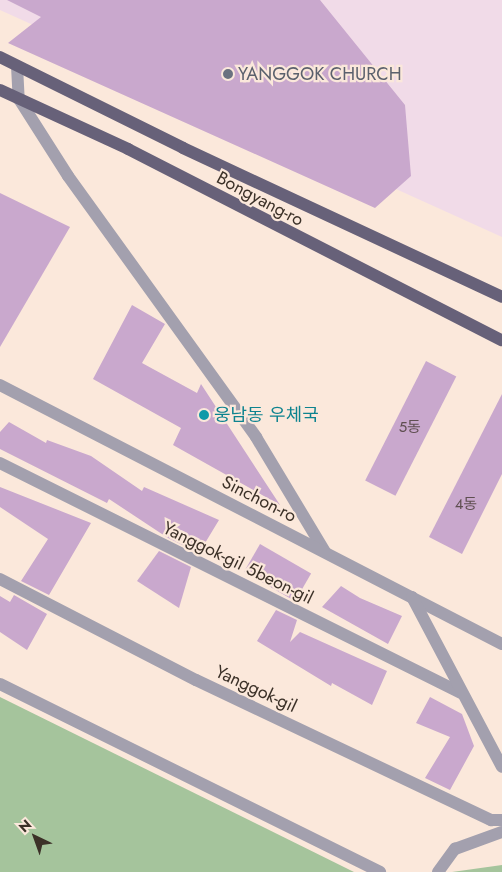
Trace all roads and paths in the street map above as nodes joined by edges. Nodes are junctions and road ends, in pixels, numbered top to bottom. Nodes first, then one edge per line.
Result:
1 (0, 57) edge
2 (17, 66) junction
3 (0, 90) edge
4 (19, 99) junction
5 (502, 297) edge
6 (502, 340) edge
7 (0, 385) edge
8 (0, 462) edge
9 (324, 552) junction
10 (0, 579) edge
11 (412, 597) junction
12 (502, 644) edge
13 (0, 684) edge
14 (461, 693) junction
15 (502, 767) edge
16 (502, 820) edge
17 (502, 832) edge
18 (380, 872) edge
19 (438, 872) edge

1 - 2 main road, Bongyang-ro
2 - 4 street
2 - 5 main road, Bongyang-ro
3 - 4 main road, Bongyang-ro
4 - 6 main road, Bongyang-ro
4 - 9 street
7 - 9 street, Sinchon-ro
8 - 14 street, Yanggok-gil 5beon-gil
9 - 11 street, Sinchon-ro
10 - 16 street, Yanggok-gil
11 - 12 street, Sinchon-ro
11 - 14 street
13 - 18 street
14 - 15 street
17 - 19 street

